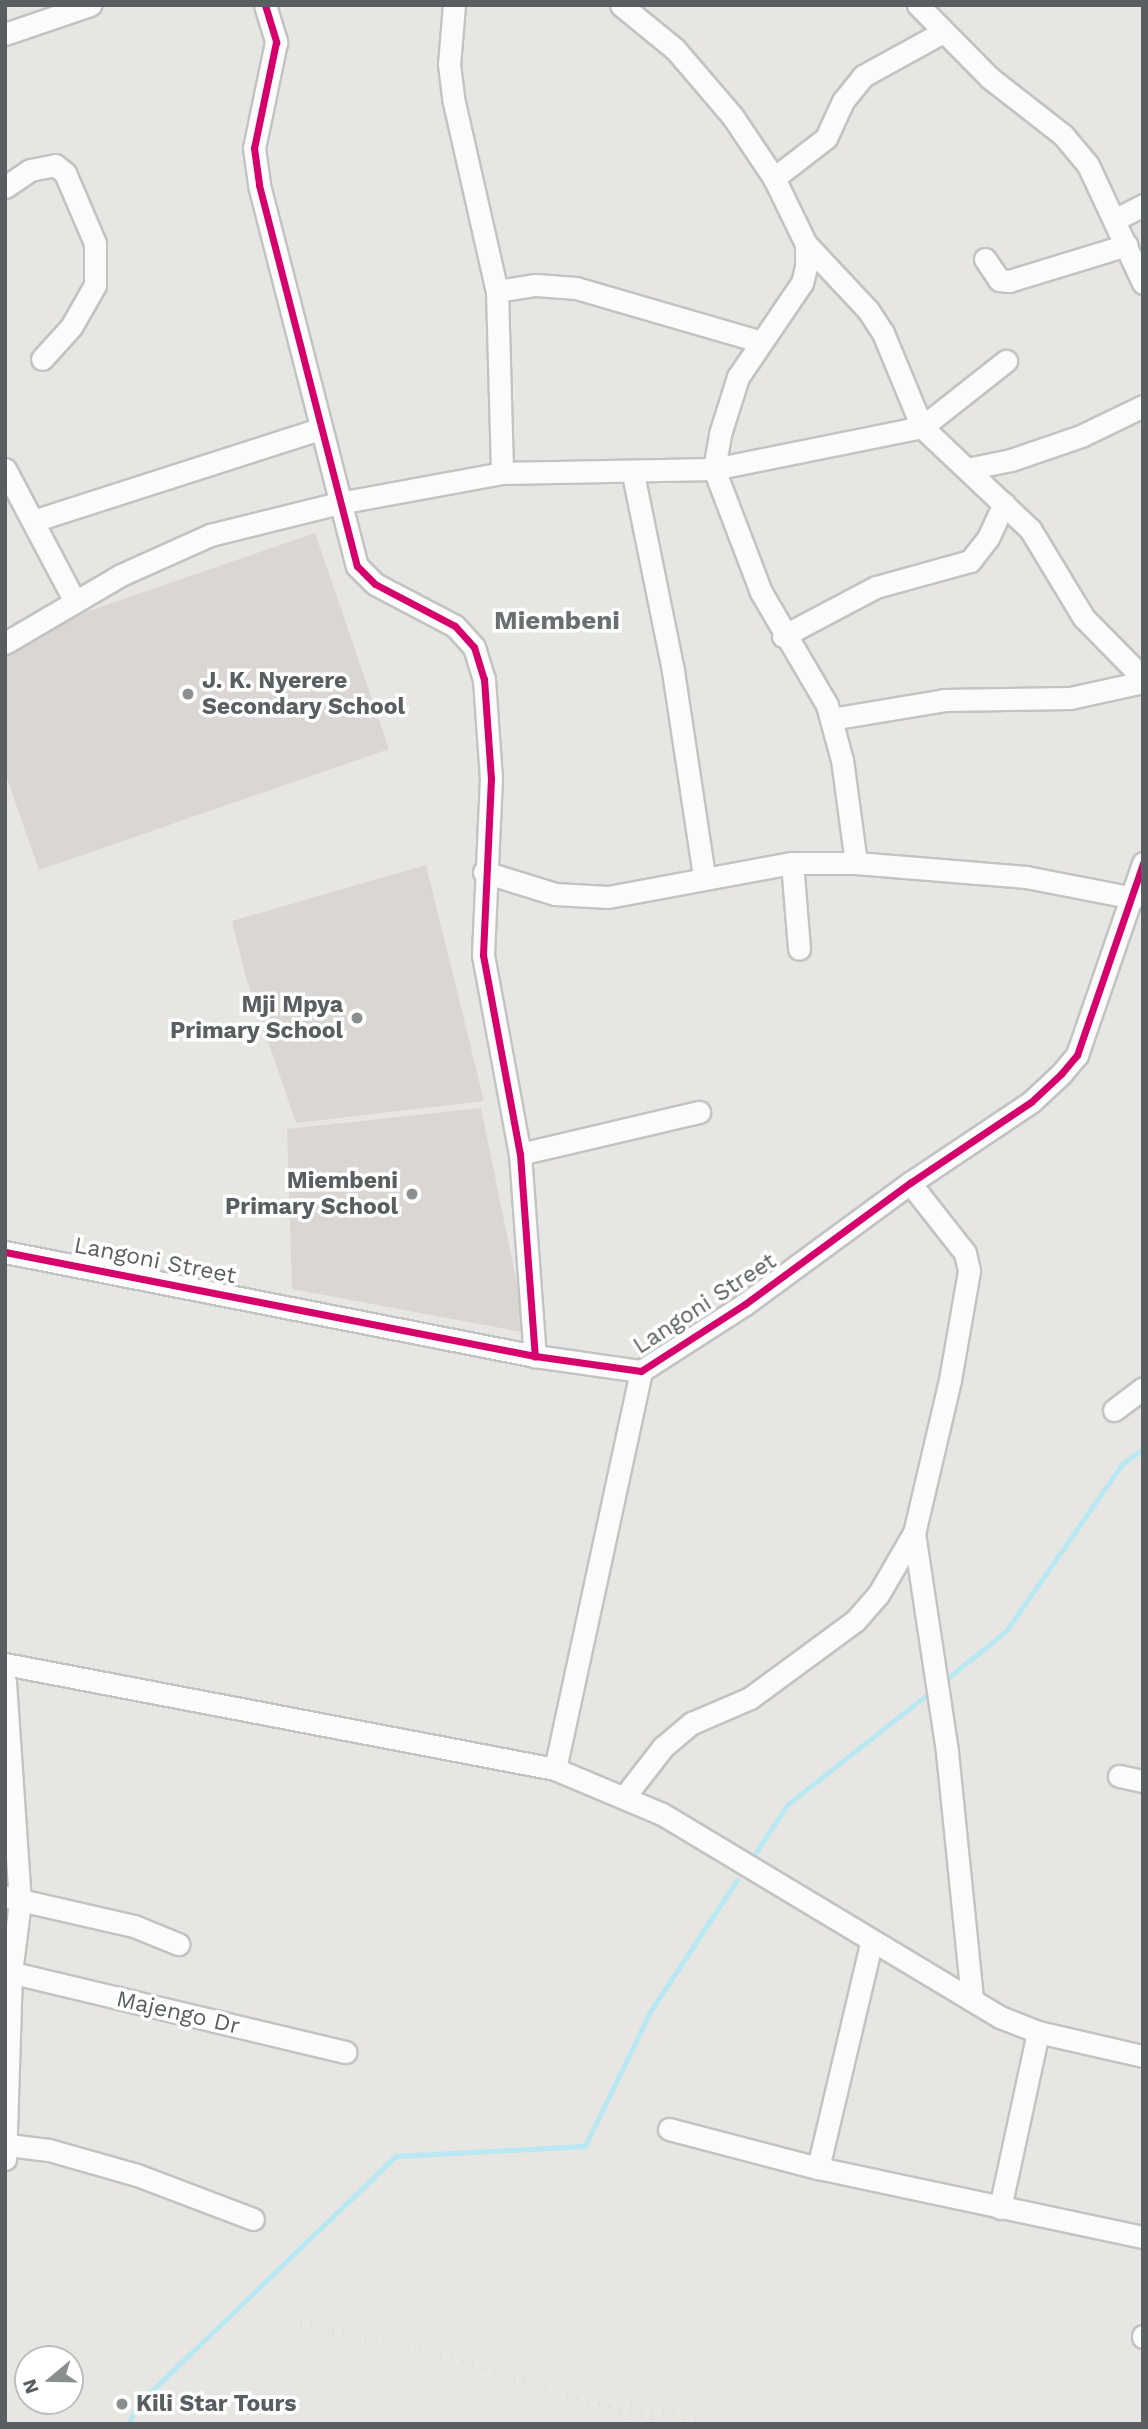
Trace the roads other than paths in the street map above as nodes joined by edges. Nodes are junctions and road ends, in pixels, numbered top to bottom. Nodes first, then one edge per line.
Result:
1 (90, 5) edge
2 (265, 5) edge
3 (454, 5) edge
4 (621, 5) edge
5 (926, 7) edge
6 (943, 32) junction
7 (5, 34) edge
8 (774, 178) junction
9 (5, 187) edge
10 (1143, 205) edge
11 (1116, 219) junction
12 (806, 244) junction
13 (1127, 245) junction
14 (985, 259) dead end
15 (1143, 283) edge
16 (497, 291) junction
17 (759, 341) junction
18 (42, 359) dead end
19 (1006, 361) dead end
20 (1143, 406) edge
21 (922, 427) junction
22 (319, 429) junction
23 (714, 469) junction
24 (967, 469) junction
25 (5, 470) edge
26 (502, 473) junction
27 (633, 474) junction
28 (338, 503) junction
29 (1004, 503) junction
30 (33, 521) junction
31 (75, 602) junction
32 (782, 636) junction
33 (5, 643) edge
34 (1143, 680) edge
35 (831, 719) junction
36 (792, 863) junction
37 (856, 863) junction
38 (1143, 863) edge
39 (484, 872) junction
40 (704, 877) junction
41 (1134, 898) junction
42 (799, 949) dead end
43 (699, 1112) dead end
44 (520, 1154) junction
45 (910, 1183) junction
46 (5, 1252) edge
47 (535, 1356) junction
48 (641, 1371) junction
49 (1143, 1388) edge
50 (1114, 1410) dead end
51 (914, 1533) junction
52 (5, 1664) edge
53 (5, 1682) edge
54 (555, 1769) junction
55 (1119, 1776) dead end
56 (1143, 1781) edge
57 (625, 1796) junction
58 (12, 1899) edge
59 (871, 1942) junction
60 (178, 1944) dead end
61 (8, 1972) edge
62 (972, 2000) junction
63 (1038, 2032) junction
64 (346, 2052) dead end
65 (1143, 2056) edge
66 (669, 2129) dead end
67 (6, 2152) edge
68 (818, 2168) junction
69 (1000, 2208) junction
70 (253, 2219) dead end
71 (1143, 2237) edge

1 - 7 street
2 - 22 street
3 - 16 street
4 - 8 street
5 - 6 street
6 - 8 street
6 - 11 street
8 - 12 street
9 - 18 street
10 - 11 street
11 - 13 street
12 - 17 street
12 - 21 street
13 - 14 street
13 - 15 street
16 - 17 street
16 - 26 street
17 - 23 street
19 - 21 street
20 - 24 street
21 - 23 street
21 - 24 street
22 - 28 street
22 - 30 street
23 - 27 street
23 - 32 street
24 - 29 street
25 - 30 street
26 - 27 street
26 - 28 street
27 - 40 street
28 - 31 street
28 - 39 street
29 - 32 street
29 - 34 street
30 - 31 street
31 - 33 street
32 - 35 street
34 - 35 street
35 - 37 street
36 - 37 street
36 - 40 street
36 - 42 street
37 - 41 street
38 - 41 street, Langoni Street
39 - 40 street
39 - 44 street
41 - 45 street, Langoni Street
43 - 44 street
44 - 47 street
45 - 48 street, Langoni Street
45 - 51 street
46 - 47 street, Langoni Street
47 - 48 street, Langoni Street
48 - 54 street
49 - 50 street
51 - 57 street
51 - 62 street
52 - 54 street
53 - 58 street
54 - 57 street
55 - 56 street
57 - 59 street
58 - 60 street
58 - 61 street
59 - 62 street
59 - 68 street
61 - 64 street, Majengo Dr
61 - 67 street
62 - 63 street
63 - 65 street
63 - 69 street
66 - 68 street
67 - 70 street
68 - 69 street
69 - 71 street

